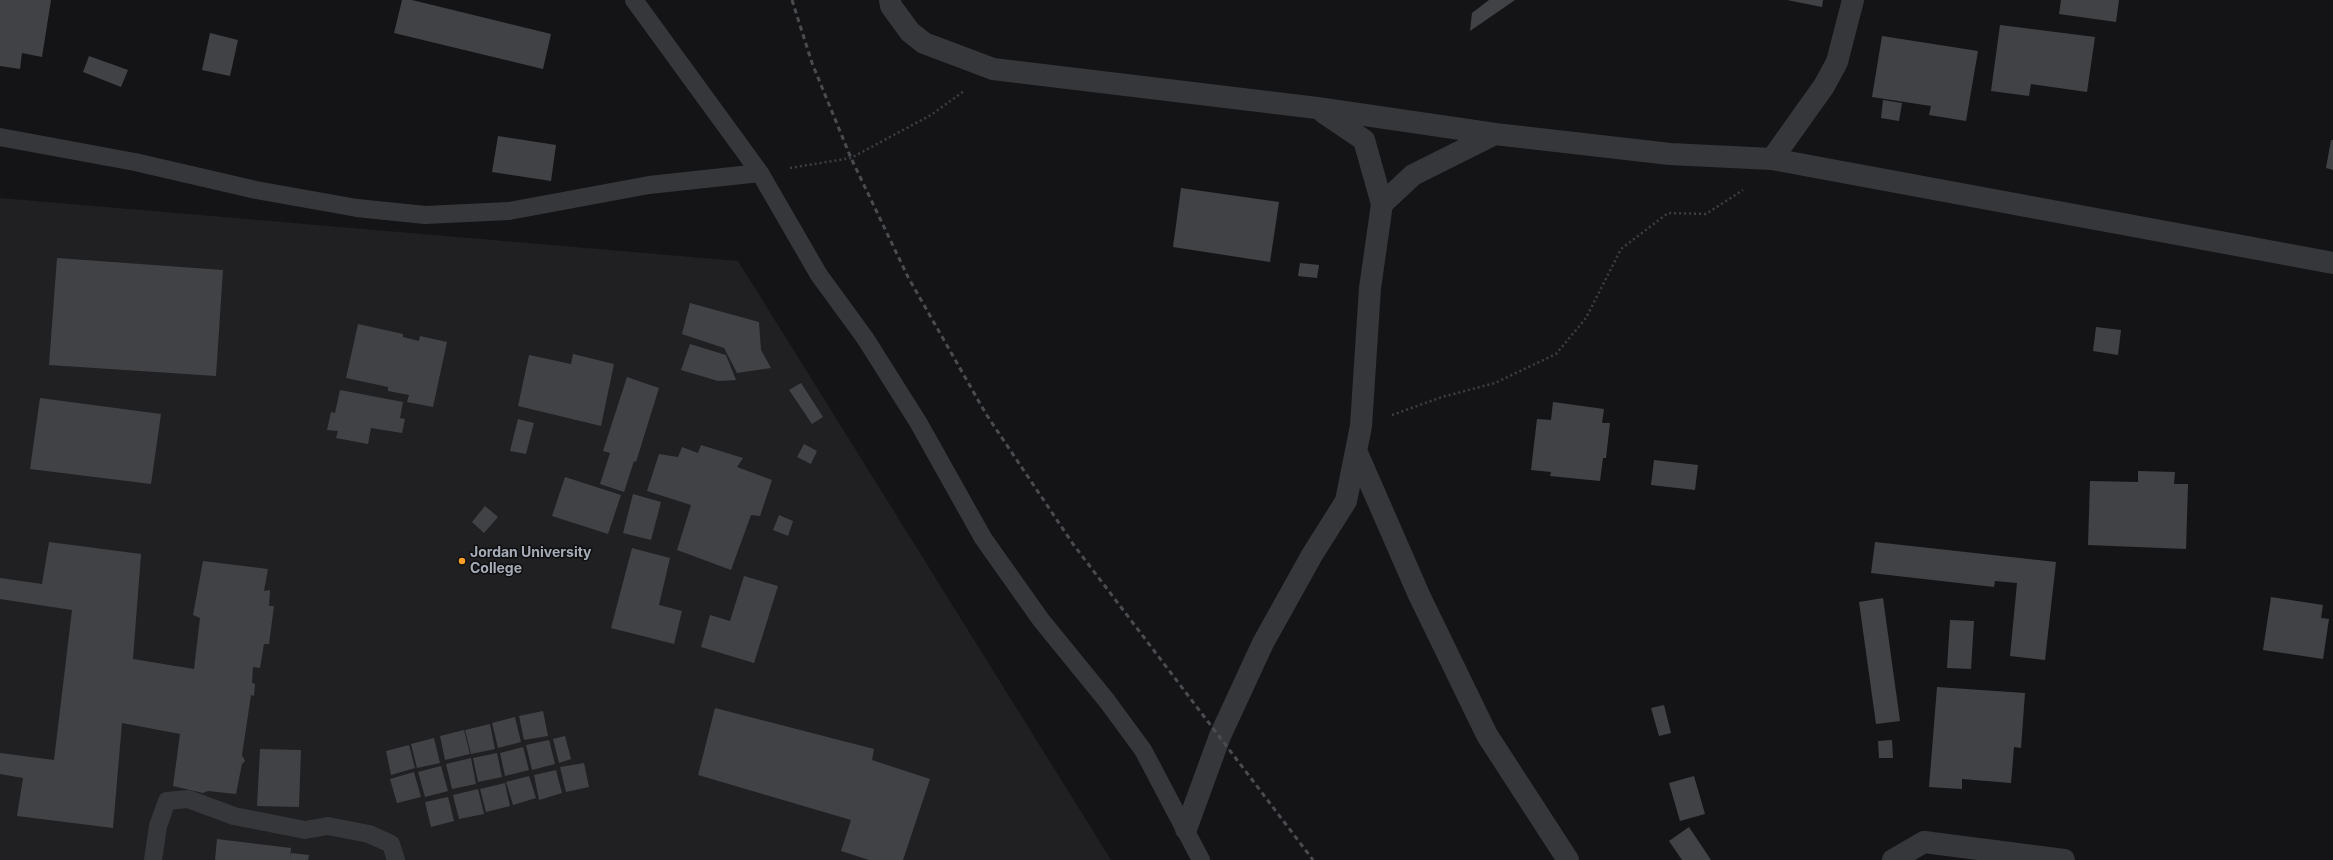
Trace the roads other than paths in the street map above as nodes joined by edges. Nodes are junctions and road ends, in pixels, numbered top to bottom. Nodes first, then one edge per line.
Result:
1 (634, 0) edge
2 (890, 0) edge
3 (1853, 0) edge
4 (1317, 108) junction
5 (1495, 134) junction
6 (0, 137) edge
7 (1772, 160) junction
8 (760, 173) junction
9 (1382, 204) junction
10 (2333, 263) edge
11 (1357, 453) junction
12 (1186, 829) junction
13 (153, 860) edge
14 (396, 860) edge
15 (1201, 860) edge
16 (1568, 860) edge
17 (1893, 860) edge
18 (2064, 860) edge

1 - 8 lane
2 - 4 street
3 - 7 street
4 - 5 street
4 - 9 street
5 - 7 street
5 - 9 street
6 - 8 lane
7 - 10 street
8 - 12 lane
9 - 11 street
11 - 12 street
11 - 16 street
12 - 15 lane
13 - 14 lane
17 - 18 street

